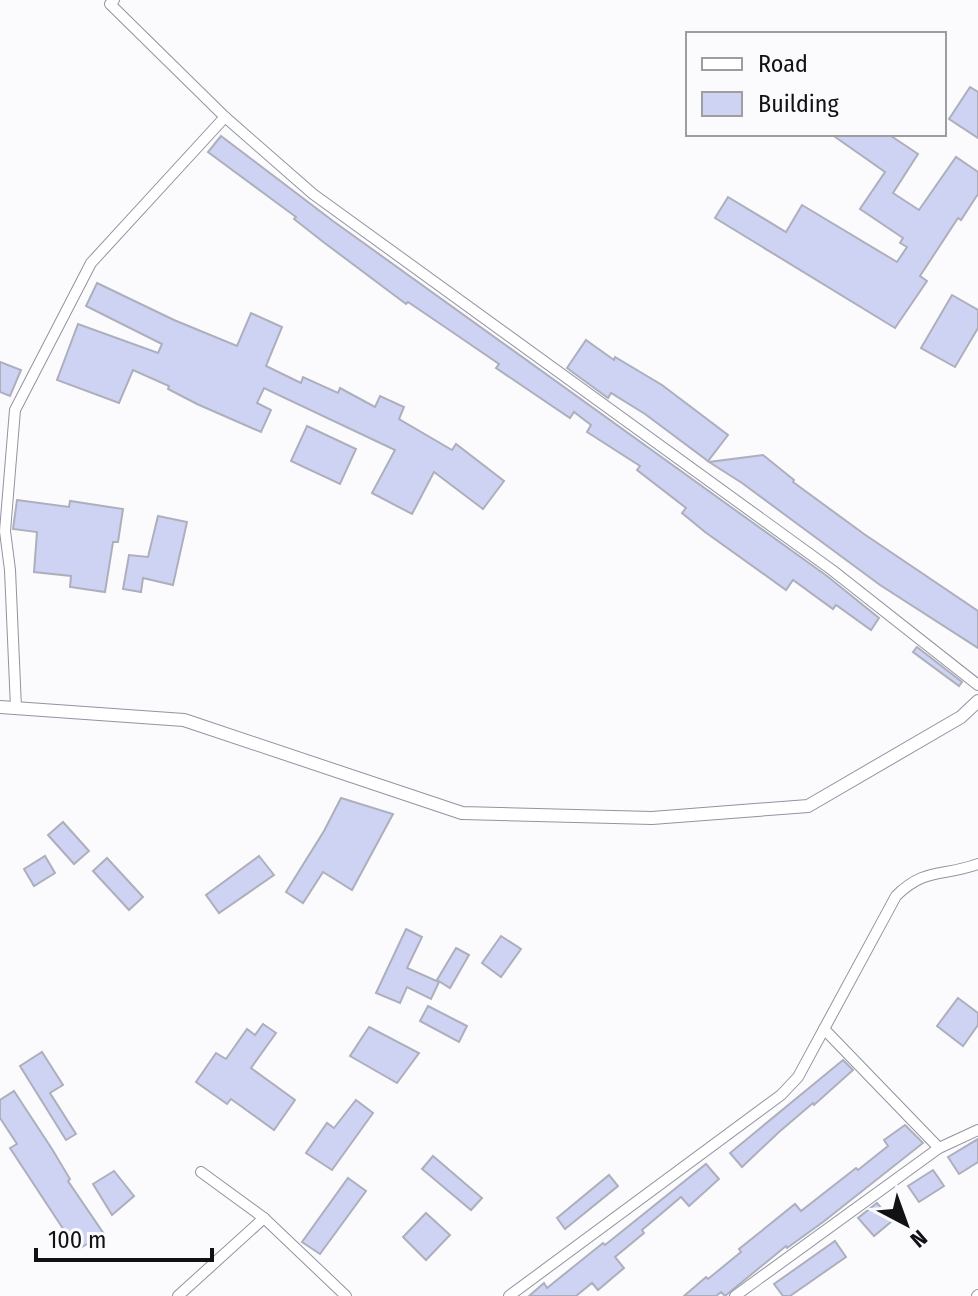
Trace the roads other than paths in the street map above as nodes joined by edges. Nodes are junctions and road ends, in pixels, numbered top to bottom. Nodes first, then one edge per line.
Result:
1 (114, 0) edge
2 (225, 117) junction
3 (978, 685) edge
4 (978, 701) edge
5 (0, 707) edge
6 (16, 708) junction
7 (978, 864) edge
8 (824, 1029) junction
9 (978, 1130) edge
10 (939, 1148) junction
11 (201, 1172) dead end
12 (264, 1218) junction
13 (178, 1296) edge
14 (346, 1296) edge
15 (509, 1296) edge
16 (735, 1296) edge

1 - 2 street
2 - 3 street
2 - 6 street
4 - 6 street
5 - 6 street
7 - 8 street
8 - 10 street
8 - 15 street
9 - 10 street
10 - 16 street
11 - 12 street
12 - 13 street
12 - 14 street

